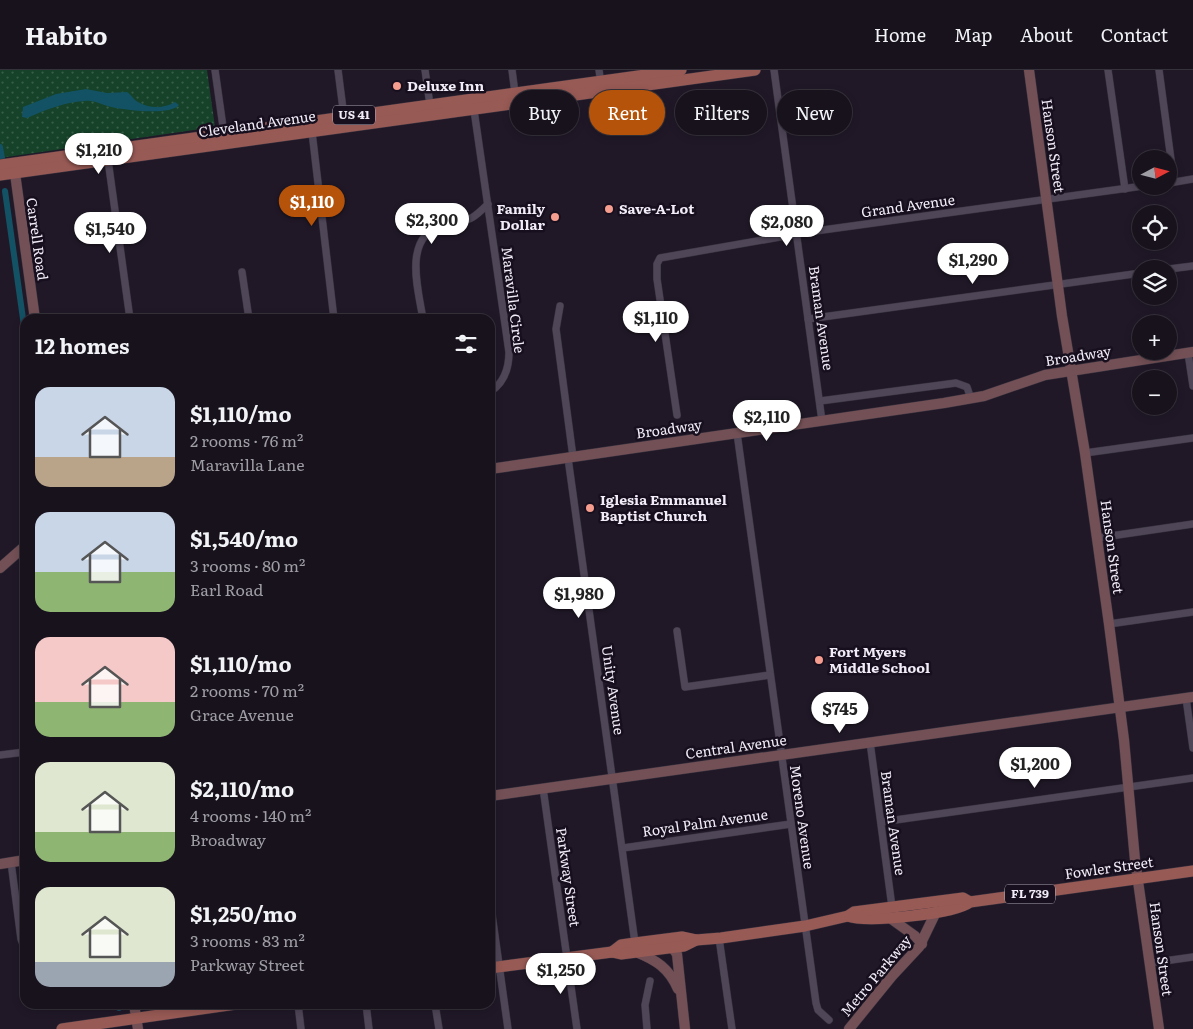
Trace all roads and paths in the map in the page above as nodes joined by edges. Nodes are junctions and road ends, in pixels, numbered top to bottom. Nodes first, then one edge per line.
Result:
1 (215, 70) edge
2 (338, 70) edge
3 (425, 70) edge
4 (512, 70) edge
5 (682, 70) edge
6 (753, 70) edge
7 (774, 70) edge
8 (1029, 70) edge
9 (1108, 70) edge
10 (1159, 70) edge
11 (601, 81) edge
12 (515, 90) edge
13 (536, 90) edge
14 (510, 94) edge
15 (430, 105) junction
16 (474, 110) junction
17 (339, 118) junction
18 (312, 132) junction
19 (224, 134) junction
20 (201, 147) junction
21 (1168, 150) edge
22 (108, 160) junction
23 (0, 164) edge
24 (14, 168) junction
25 (0, 175) edge
26 (1193, 179) edge
27 (1178, 181) edge
28 (1132, 188) edge
29 (1126, 189) junction
30 (1047, 199) junction
31 (488, 204) junction
32 (796, 234) junction
33 (1193, 266) edge
34 (1177, 268) edge
35 (242, 272) dead end
36 (1132, 274) edge
37 (1058, 284) junction
38 (560, 306) dead end
39 (34, 314) edge
40 (129, 314) edge
41 (248, 314) edge
42 (333, 314) edge
43 (422, 314) edge
44 (808, 319) junction
45 (1191, 352) edge
46 (1071, 371) junction
47 (1193, 386) edge
48 (495, 387) edge
49 (971, 399) junction
50 (820, 401) junction
51 (677, 415) dead end
52 (822, 421) junction
53 (736, 433) junction
54 (1193, 438) edge
55 (1085, 453) junction
56 (570, 457) junction
57 (495, 468) edge
58 (1193, 524) edge
59 (1097, 538) junction
60 (20, 550) edge
61 (0, 568) edge
62 (1193, 612) edge
63 (1108, 624) junction
64 (677, 631) dead end
65 (770, 675) junction
66 (1190, 698) edge
67 (1120, 708) junction
68 (870, 742) junction
69 (1193, 748) edge
70 (20, 753) edge
71 (0, 755) edge
72 (782, 755) junction
73 (613, 778) junction
74 (1193, 778) edge
75 (1128, 787) junction
76 (543, 788) junction
77 (495, 795) edge
78 (881, 822) junction
79 (791, 824) junction
80 (622, 848) junction
81 (20, 861) edge
82 (11, 862) junction
83 (0, 864) edge
84 (1193, 871) edge
85 (1138, 879) junction
86 (949, 900) junction
87 (970, 902) junction
88 (891, 912) junction
89 (936, 912) junction
90 (805, 926) junction
91 (20, 931) edge
92 (719, 938) junction
93 (670, 943) junction
94 (922, 944) junction
95 (636, 947) junction
96 (1193, 957) edge
97 (567, 958) junction
98 (1150, 963) junction
99 (495, 968) edge
100 (650, 981) dead end
101 (682, 999) junction
102 (868, 1007) junction
103 (135, 1009) edge
104 (211, 1009) edge
105 (299, 1009) edge
106 (367, 1009) edge
107 (436, 1009) edge
108 (829, 1020) dead end
109 (137, 1024) edge
110 (62, 1029) edge
111 (301, 1029) edge
112 (369, 1029) edge
113 (439, 1029) edge
114 (508, 1029) edge
115 (577, 1029) edge
116 (647, 1029) edge
117 (685, 1029) edge
118 (732, 1029) edge
119 (849, 1029) edge
120 (857, 1029) edge
121 (1159, 1029) edge

1 - 19 street
2 - 17 street
3 - 15 street
4 - 12 street
5 - 11 main road, Cleveland Avenue / US 41
6 - 11 main road, Cleveland Avenue / US 41
7 - 32 street, Braman Avenue
8 - 30 street, Hanson Street
9 - 29 street
10 - 21 street
11 - 13 main road, Cleveland Avenue / US 41
11 - 16 main road, Cleveland Avenue / US 41
14 - 15 main road, Cleveland Avenue / US 41
15 - 17 main road, Cleveland Avenue / US 41
16 - 18 main road, Cleveland Avenue / US 41
16 - 31 street, Maravilla Circle
17 - 18 main road
17 - 19 main road, Cleveland Avenue / US 41
18 - 20 main road, Cleveland Avenue / US 41
18 - 42 street
19 - 20 main road
19 - 24 main road, Cleveland Avenue / US 41
20 - 22 main road, Cleveland Avenue / US 41
22 - 24 main road, Cleveland Avenue / US 41
22 - 40 street
23 - 24 main road, Cleveland Avenue / US 41
24 - 25 main road, Cleveland Avenue / US 41
24 - 39 street, Carrell Road
26 - 27 street
28 - 29 street, Grand Avenue
29 - 30 street, Grand Avenue
30 - 32 street, Grand Avenue
30 - 37 street, Hanson Street
31 - 43 street
31 - 48 street, Maravilla Circle
32 - 44 street, Braman Avenue
32 - 51 street, Grand Avenue
33 - 34 street
35 - 41 street
36 - 37 street
37 - 44 street
37 - 46 street, Hanson Street
38 - 56 street, Unity Avenue
44 - 50 street, Braman Avenue
45 - 46 street, Broadway
45 - 47 street
46 - 49 street, Broadway
46 - 55 street, Hanson Street
49 - 50 street
49 - 52 street, Broadway
50 - 52 street, Braman Avenue
52 - 53 street, Broadway
53 - 56 street, Broadway
53 - 65 street, Moreno Avenue
54 - 55 street
55 - 59 street, Hanson Street
56 - 57 street, Broadway
56 - 73 street, Unity Avenue
58 - 59 street
59 - 63 street, Hanson Street
60 - 61 street
62 - 63 street
63 - 67 street, Hanson Street
64 - 65 street
65 - 72 street, Moreno Avenue
66 - 67 street, Central Avenue
66 - 69 street
67 - 68 street, Central Avenue
67 - 75 street, Hanson Street
68 - 72 street, Central Avenue
68 - 78 street, Braman Avenue
70 - 71 street
72 - 73 street, Central Avenue
72 - 79 street, Moreno Avenue
73 - 76 street, Central Avenue
73 - 80 street, Unity Avenue
74 - 75 street
75 - 78 street
75 - 85 street, Hanson Street
76 - 77 street, Central Avenue
76 - 97 street, Parkway Street
78 - 88 street, Braman Avenue
79 - 80 street, Royal Palm Avenue
79 - 90 street, Moreno Avenue
80 - 95 street, Unity Avenue
81 - 82 street
82 - 83 street
82 - 91 street
84 - 85 main road, Fowler Street / FL 739
85 - 87 main road, Fowler Street / FL 739
85 - 98 street, Hanson Street
86 - 87 main road, Fowler Street / FL 739
86 - 88 main road, Fowler Street
86 - 89 main road
87 - 89 main road, Fowler Street
88 - 89 main road, Fowler Street
88 - 90 main road, Fowler Street
88 - 94 street
89 - 94 street, Metro Parkway
90 - 92 main road, Fowler Street
90 - 108 street, Moreno Avenue
92 - 93 main road, Fowler Street
92 - 118 street
93 - 95 main road, Fowler Street
93 - 101 street
94 - 102 street, Metro Parkway
95 - 97 main road, Fowler Street
95 - 101 street
96 - 98 street
97 - 99 main road, Fowler Street
97 - 115 street, Parkway Street
98 - 121 street, Hanson Street
99 - 114 street
100 - 116 street
101 - 117 street
102 - 119 street, Metro Parkway
102 - 120 street
103 - 109 street
104 - 109 main road
105 - 111 street
106 - 112 street
107 - 113 street
109 - 110 main road

